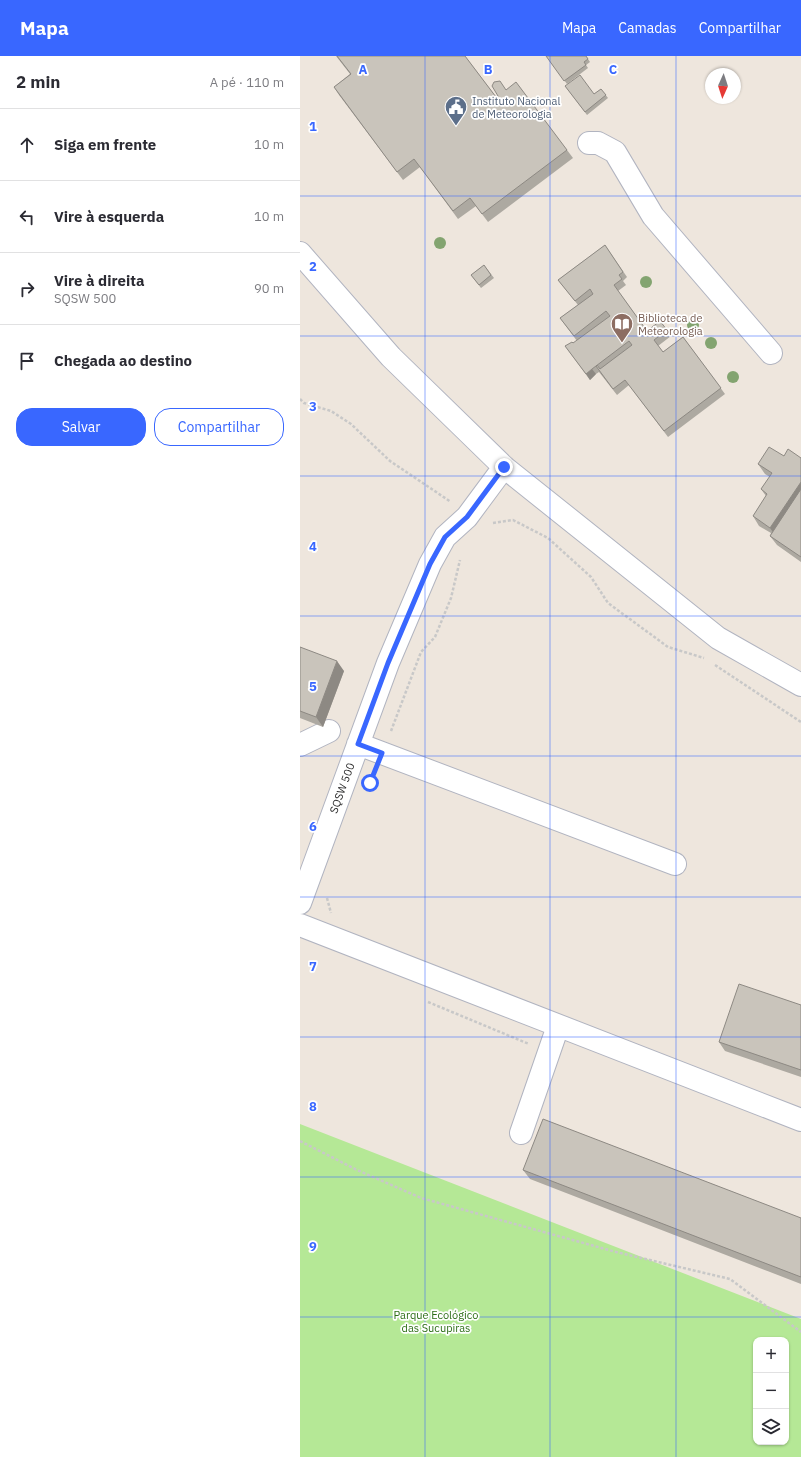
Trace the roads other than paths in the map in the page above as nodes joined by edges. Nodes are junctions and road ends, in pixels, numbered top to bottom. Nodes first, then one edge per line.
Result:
1 (588, 143) dead end
2 (300, 253) edge
3 (771, 353) dead end
4 (504, 467) junction
5 (801, 685) edge
6 (328, 731) dead end
7 (358, 744) junction
8 (300, 745) edge
9 (675, 864) dead end
10 (300, 903) edge
11 (300, 924) edge
12 (558, 1026) junction
13 (801, 1120) edge
14 (521, 1133) dead end

1 - 3 street
2 - 4 street
4 - 5 street
4 - 7 street, SQSW 500
6 - 8 street
7 - 9 street
7 - 10 street, SQSW 500
11 - 12 street
12 - 13 street
12 - 14 street

